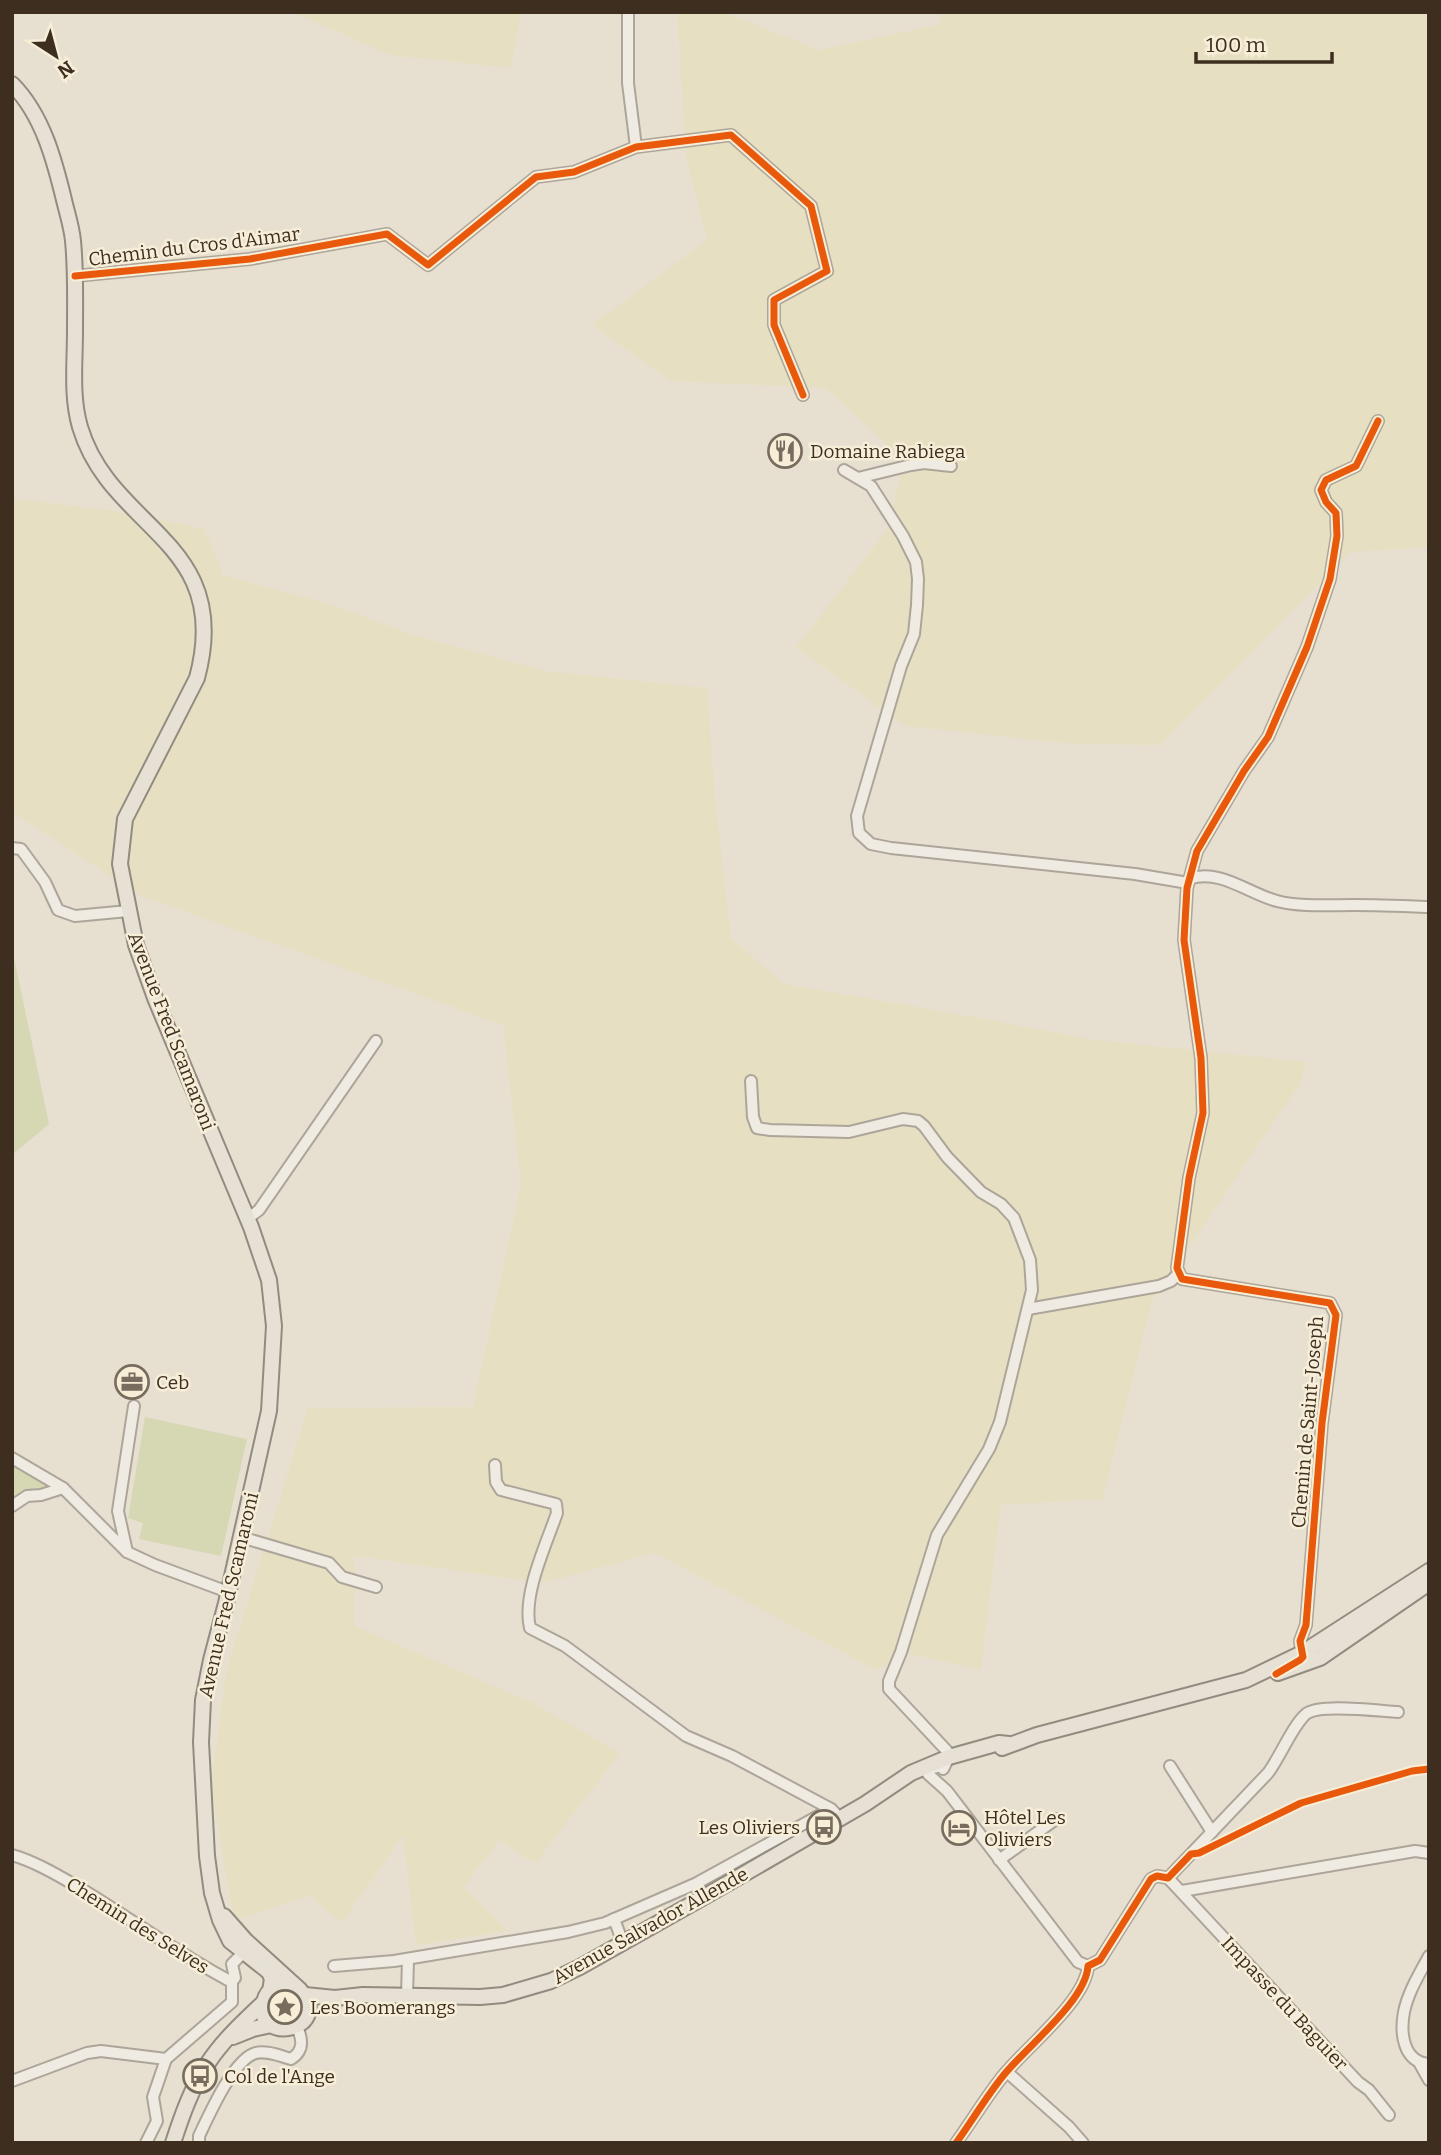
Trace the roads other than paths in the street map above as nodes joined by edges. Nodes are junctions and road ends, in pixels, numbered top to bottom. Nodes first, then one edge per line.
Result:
1 (628, 12) edge
2 (12, 84) edge
3 (636, 146) junction
4 (75, 276) junction
5 (803, 395) dead end
6 (1378, 421) dead end
7 (951, 466) dead end
8 (844, 470) dead end
9 (858, 478) junction
10 (15, 846) edge
11 (1189, 881) junction
12 (1429, 907) edge
13 (128, 911) junction
14 (376, 1041) dead end
15 (751, 1081) dead end
16 (247, 1219) junction
17 (1178, 1274) junction
18 (1028, 1309) junction
19 (134, 1406) dead end
20 (12, 1458) edge
21 (495, 1465) dead end
22 (62, 1488) junction
23 (12, 1506) edge
24 (241, 1537) junction
25 (127, 1552) junction
26 (1429, 1572) edge
27 (1429, 1583) edge
28 (376, 1587) dead end
29 (228, 1592) junction
30 (1302, 1653) junction
31 (1276, 1674) junction
32 (1246, 1680) junction
33 (1398, 1712) dead end
34 (1009, 1744) junction
35 (938, 1766) junction
36 (1170, 1766) dead end
37 (836, 1814) junction
38 (1056, 1819) dead end
39 (1212, 1832) junction
40 (1429, 1853) edge
41 (12, 1855) edge
42 (999, 1860) junction
43 (1168, 1878) junction
44 (1182, 1891) junction
45 (217, 1906) junction
46 (614, 1919) junction
47 (623, 1943) junction
48 (243, 1953) junction
49 (1429, 1955) edge
50 (268, 1959) junction
51 (408, 1959) junction
52 (334, 1966) dead end
53 (1088, 1966) junction
54 (232, 1981) junction
55 (300, 1991) junction
56 (407, 1996) junction
57 (267, 1997) junction
58 (335, 1998) junction
59 (302, 2021) junction
60 (271, 2025) junction
61 (227, 2039) junction
62 (166, 2059) junction
63 (1424, 2064) edge
64 (1007, 2072) junction
65 (1429, 2080) edge
66 (12, 2081) edge
67 (1388, 2115) dead end
68 (146, 2143) edge
69 (173, 2143) edge
70 (199, 2143) edge
71 (956, 2143) edge
72 (1083, 2143) edge

1 - 3 street
2 - 4 main road, Avenue Fred Scamaroni
3 - 4 street, Chemin du Cros d'Aimar
3 - 5 street, Chemin du Cros d'Aimar
4 - 13 main road, Avenue Fred Scamaroni
6 - 11 street
7 - 9 street
8 - 9 street
9 - 11 street
10 - 13 street
11 - 12 street
11 - 17 street
13 - 16 main road, Avenue Fred Scamaroni
14 - 16 street
15 - 18 street
16 - 24 main road, Avenue Fred Scamaroni
17 - 18 street
17 - 30 street, Chemin de Saint-Joseph
18 - 35 street
19 - 25 street
20 - 22 street
21 - 37 street
22 - 23 street
22 - 25 street
24 - 28 street
24 - 29 main road, Avenue Fred Scamaroni
25 - 29 street
26 - 30 main road, Avenue Salvador Allende
27 - 31 main road, Avenue Salvador Allende
29 - 45 main road, Avenue Fred Scamaroni
30 - 31 street
30 - 32 main road, Avenue Salvador Allende
31 - 32 main road, Avenue Salvador Allende
32 - 34 main road, Avenue Salvador Allende
33 - 39 street
34 - 35 main road, Avenue Salvador Allende
34 - 35 main road, Avenue Salvador Allende
35 - 37 main road, Avenue Salvador Allende
35 - 42 street
36 - 39 street
37 - 46 street
37 - 47 main road, Avenue Salvador Allende
38 - 42 street
39 - 43 street
40 - 44 street
41 - 54 street, Chemin des Selves
42 - 53 street
43 - 44 street, Impasse du Baguier
43 - 53 street
44 - 67 street, Impasse du Baguier
45 - 48 main road, Avenue Fred Scamaroni
45 - 50 main road, Avenue Fred Scamaroni
46 - 47 street
46 - 51 street
47 - 56 main road, Avenue Salvador Allende
48 - 50 street
48 - 54 street, Chemin des Selves
48 - 57 main road, Avenue Fred Scamaroni
49 - 63 street
50 - 55 main road, Avenue Fred Scamaroni
51 - 52 street
51 - 56 street
53 - 64 street
54 - 62 street
55 - 57 main road
55 - 58 main road, Avenue Salvador Allende
55 - 59 main road
56 - 58 main road, Avenue Salvador Allende
57 - 60 main road
57 - 61 main road
58 - 59 main road, Avenue Salvador Allende
59 - 60 main road
59 - 70 street
60 - 61 main road
61 - 69 main road
62 - 66 street
62 - 68 street
63 - 65 street
64 - 71 street
64 - 72 street

